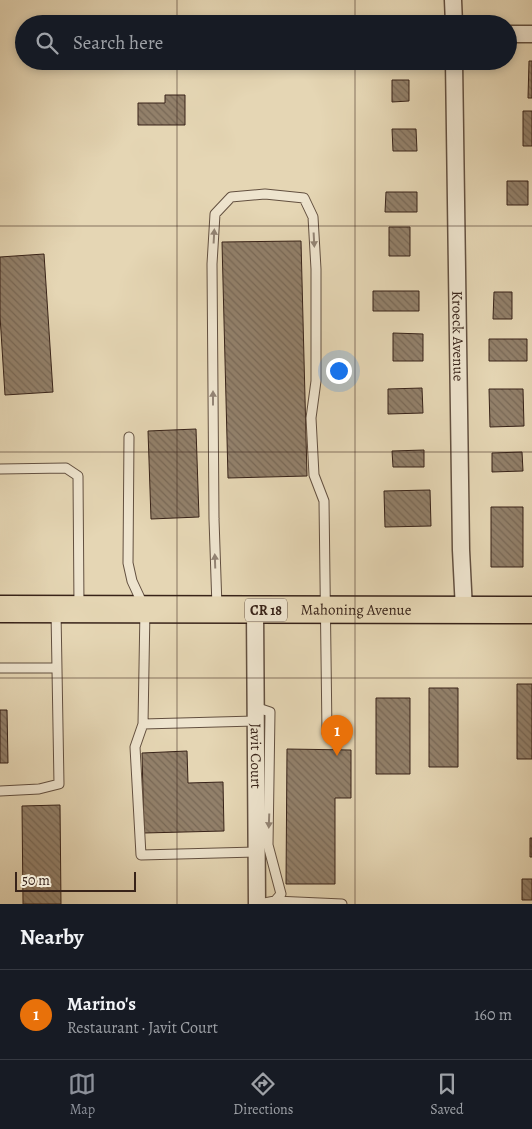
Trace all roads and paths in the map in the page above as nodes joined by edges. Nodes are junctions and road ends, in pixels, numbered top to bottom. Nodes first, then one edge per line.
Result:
1 (453, 0) edge
2 (454, 15) edge
3 (517, 34) edge
4 (532, 34) edge
5 (454, 70) edge
6 (129, 437) dead end
7 (0, 469) edge
8 (0, 609) edge
9 (67, 609) junction
10 (145, 609) junction
11 (217, 610) junction
12 (255, 610) junction
13 (325, 610) junction
14 (464, 610) junction
15 (532, 610) edge
16 (0, 668) edge
17 (57, 668) junction
18 (255, 714) junction
19 (143, 724) junction
20 (327, 733) dead end
21 (0, 791) edge
22 (256, 859) junction
23 (273, 866) junction
24 (275, 901) junction
25 (258, 904) edge
26 (342, 904) edge

1 - 2 street
3 - 4 street
5 - 14 street, Kroeck Avenue
6 - 10 lane
7 - 9 lane
8 - 9 main road, Mahoning Avenue / CR 18
9 - 10 main road, Mahoning Avenue / CR 18
9 - 17 lane
10 - 11 main road, Mahoning Avenue / CR 18
10 - 19 lane
11 - 12 main road, Mahoning Avenue / CR 18
11 -> 13 lane
12 - 13 main road, Mahoning Avenue / CR 18
12 - 18 street, Javit Court
13 - 14 main road, Mahoning Avenue / CR 18
13 - 20 lane
14 - 15 main road, Mahoning Avenue / CR 18
16 - 17 lane
17 - 21 lane
18 - 19 lane
18 - 22 street, Javit Court
18 -> 23 lane
19 - 22 lane
22 - 23 lane
22 - 25 street, Javit Court
23 - 24 lane
24 - 25 lane
24 - 26 lane

